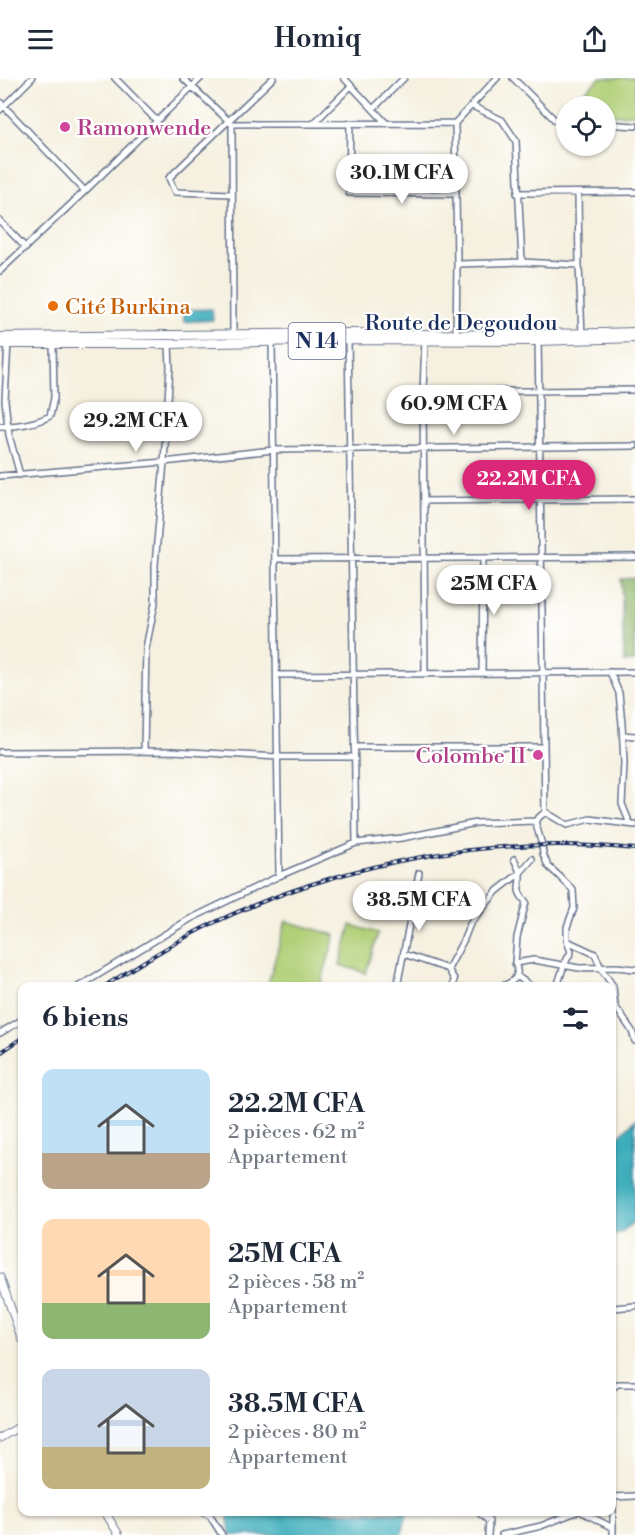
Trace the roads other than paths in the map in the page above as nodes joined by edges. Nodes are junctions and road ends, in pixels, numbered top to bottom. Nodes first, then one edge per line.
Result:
1 (33, 78) edge
2 (116, 78) edge
3 (183, 78) edge
4 (201, 78) edge
5 (273, 78) edge
6 (344, 78) edge
7 (404, 78) edge
8 (498, 78) edge
9 (513, 78) edge
10 (351, 86) junction
11 (191, 87) junction
12 (1, 106) edge
13 (472, 106) junction
14 (372, 109) junction
15 (157, 121) junction
16 (556, 121) edge
17 (230, 122) junction
18 (314, 123) junction
19 (350, 123) junction
20 (386, 123) junction
21 (454, 123) junction
22 (616, 125) edge
23 (635, 126) edge
24 (85, 191) junction
25 (635, 192) edge
26 (578, 193) junction
27 (232, 194) junction
28 (455, 194) junction
29 (518, 194) junction
30 (0, 221) edge
31 (26, 248) junction
32 (522, 262) junction
33 (457, 264) junction
34 (579, 265) junction
35 (0, 272) edge
36 (635, 332) edge
37 (233, 335) junction
38 (348, 337) junction
39 (582, 337) junction
40 (425, 338) junction
41 (456, 338) junction
42 (538, 338) junction
43 (635, 338) edge
44 (272, 339) junction
45 (4, 340) edge
46 (53, 340) junction
47 (169, 344) junction
48 (635, 390) edge
49 (539, 391) junction
50 (423, 392) junction
51 (0, 426) edge
52 (8, 426) junction
53 (635, 446) edge
54 (540, 447) junction
55 (423, 448) junction
56 (350, 449) junction
57 (273, 450) junction
58 (164, 462) junction
59 (20, 475) junction
60 (0, 476) edge
61 (635, 499) edge
62 (540, 500) junction
63 (424, 501) junction
64 (635, 557) edge
65 (424, 558) junction
66 (483, 558) junction
67 (541, 558) junction
68 (275, 559) junction
69 (351, 559) junction
70 (610, 672) junction
71 (635, 672) edge
72 (482, 673) junction
73 (543, 673) junction
74 (353, 674) junction
75 (425, 674) junction
76 (277, 675) junction
77 (623, 735) junction
78 (635, 736) edge
79 (354, 747) junction
80 (544, 747) junction
81 (144, 751) junction
82 (0, 752) edge
83 (354, 756) junction
84 (278, 757) junction
85 (545, 812) junction
86 (535, 822) junction
87 (632, 825) edge
88 (356, 843) junction
89 (514, 859) dead end
90 (532, 859) dead end
91 (419, 873) dead end
92 (520, 873) junction
93 (279, 876) junction
94 (567, 941) junction
95 (404, 954) junction
96 (515, 963) junction
97 (564, 965) junction
98 (600, 967) junction
99 (448, 969) junction
100 (635, 969) edge
101 (517, 976) junction
102 (86, 982) edge
103 (398, 982) edge
104 (454, 982) edge
105 (512, 982) edge
106 (525, 982) edge
107 (559, 982) edge
108 (610, 982) edge
109 (616, 1007) edge
110 (18, 1022) edge
111 (0, 1033) edge
112 (635, 1041) edge
113 (0, 1277) edge
114 (635, 1306) edge
115 (616, 1308) edge
116 (18, 1329) edge
117 (635, 1384) edge
118 (616, 1385) edge
119 (18, 1427) edge
120 (0, 1438) edge
121 (616, 1496) edge
122 (635, 1496) edge
123 (107, 1516) edge
124 (210, 1516) edge
125 (483, 1516) edge
126 (566, 1516) edge
127 (588, 1516) edge
128 (613, 1516) edge
129 (613, 1532) edge
130 (119, 1535) edge
131 (222, 1535) edge
132 (488, 1535) edge
133 (502, 1535) edge

1 - 12 street
2 - 15 street
3 - 11 street
4 - 11 street
5 - 17 street
6 - 10 street
7 - 14 street
8 - 13 street
9 - 16 street
10 - 14 street
10 - 18 street
11 - 15 street
11 - 17 street
12 - 24 street
13 - 21 street
13 - 29 street
14 - 20 street
15 - 24 street
17 - 18 street
17 - 27 street
17 - 27 street
18 - 19 street
19 - 20 street
19 - 28 street
20 - 21 street
21 - 28 street
22 - 23 street
24 - 31 street
25 - 26 street
26 - 29 street
26 - 34 street
27 - 37 street
28 - 33 street
29 - 32 street
30 - 31 street
31 - 35 street
32 - 33 street
32 - 34 street
33 - 41 street
34 - 39 street
36 - 39 main road, Route de Degoudou / N 14
37 - 44 main road, Route de Degoudou / N 14
37 - 46 main road, Route de Degoudou / N 14
38 - 40 main road, Route de Degoudou / N 14
38 - 44 main road, Route de Degoudou / N 14
38 - 56 street
39 - 42 main road, Route de Degoudou / N 14
39 - 43 main road, Route de Degoudou / N 14
40 - 41 main road, Route de Degoudou / N 14
40 - 50 street
41 - 42 main road, Route de Degoudou / N 14
42 - 49 street
44 - 47 main road, Route de Degoudou / N 14
44 - 57 street
45 - 46 main road, Route de Degoudou / N 14
45 - 52 street
46 - 47 main road, Route de Degoudou / N 14
46 - 52 street
47 - 58 street
48 - 49 street
49 - 50 street
49 - 54 street
50 - 55 street
51 - 52 street
52 - 59 street
53 - 54 street
54 - 55 street
54 - 62 street
55 - 56 street
55 - 63 street
56 - 57 street
56 - 69 street
57 - 58 street
57 - 68 street
58 - 59 street
58 - 81 street
59 - 60 street
61 - 62 street
62 - 63 street
62 - 67 street
63 - 65 street
64 - 67 street
65 - 66 street
65 - 69 street
65 - 75 street
66 - 67 street
66 - 72 street
67 - 73 street
68 - 69 street
68 - 76 street
69 - 74 street
70 - 71 street
70 - 73 street
70 - 77 street
72 - 73 street
72 - 75 street
73 - 80 street
74 - 75 street
74 - 76 street
74 - 79 street
76 - 84 street
77 - 78 street
77 - 87 street
79 - 80 street
79 - 83 street
80 - 85 street
81 - 82 street
81 - 84 street
83 - 84 street
83 - 88 street
84 - 93 street
85 - 86 street
85 - 87 street
86 - 88 street
86 - 94 street
88 - 93 street
89 - 92 street
90 - 92 street
91 - 95 street
92 - 96 street
92 - 99 street
93 - 102 street
94 - 97 street
94 - 98 street
95 - 99 street
95 - 103 street
96 - 97 street
96 - 101 street
97 - 98 street
97 - 107 street
98 - 100 street
98 - 108 street
99 - 104 street
101 - 105 street
101 - 106 street
109 - 112 street
110 - 111 street
113 - 116 street
114 - 115 street
117 - 118 street
119 - 120 street
121 - 122 street
123 - 130 street
124 - 131 street
125 - 132 street
126 - 133 street
127 - 129 street
128 - 129 street

